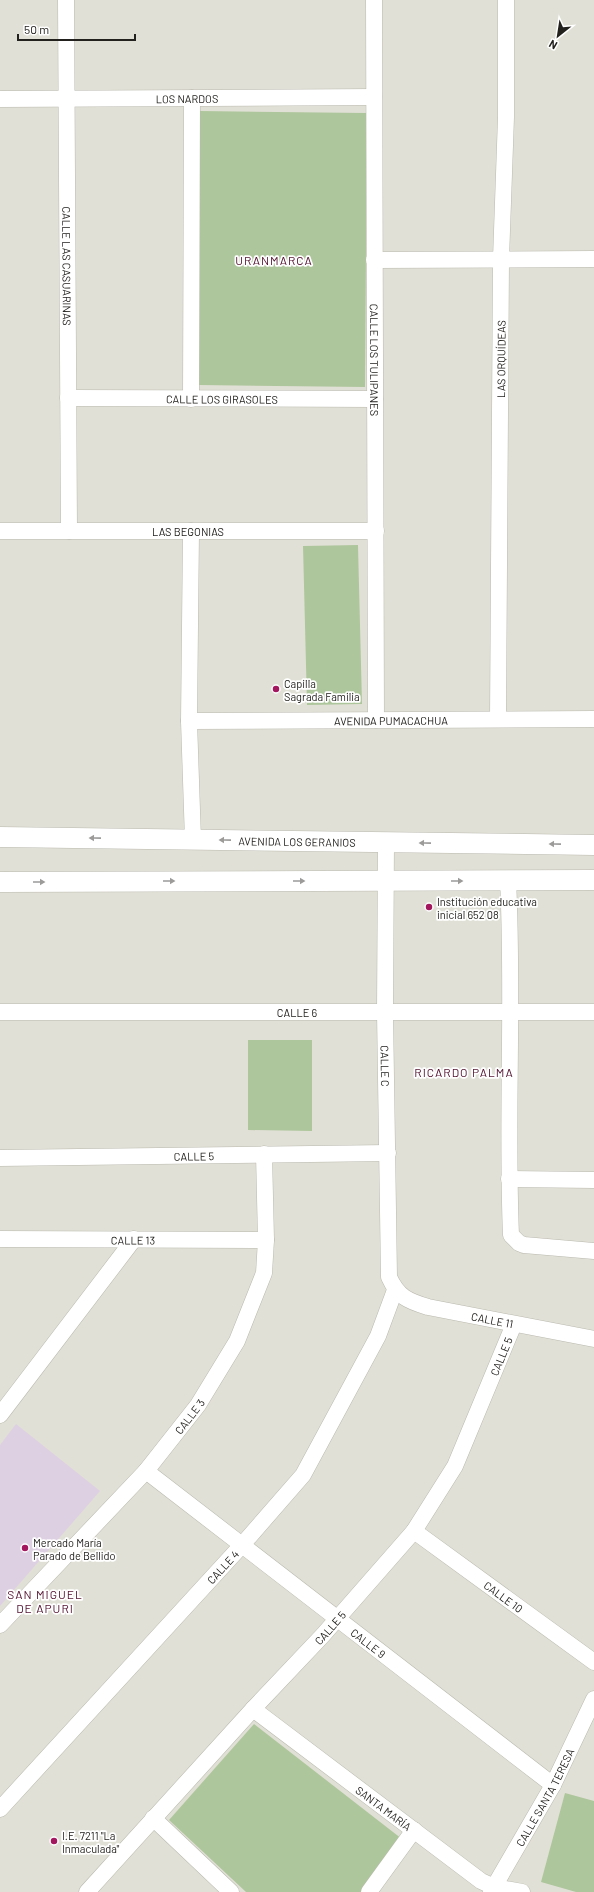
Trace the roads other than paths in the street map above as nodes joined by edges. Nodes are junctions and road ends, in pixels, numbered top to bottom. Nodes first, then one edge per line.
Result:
1 (66, 0) edge
2 (374, 0) edge
3 (506, 0) edge
4 (374, 97) junction
5 (192, 98) junction
6 (0, 99) edge
7 (66, 99) junction
8 (594, 258) edge
9 (501, 259) junction
10 (374, 260) junction
11 (68, 398) junction
12 (191, 399) junction
13 (375, 399) junction
14 (0, 531) edge
15 (69, 531) junction
16 (191, 531) junction
17 (376, 531) junction
18 (498, 719) junction
19 (376, 720) junction
20 (594, 720) edge
21 (188, 721) junction
22 (0, 837) edge
23 (193, 840) junction
24 (386, 842) junction
25 (594, 845) edge
26 (508, 880) junction
27 (594, 880) edge
28 (386, 881) junction
29 (0, 882) edge
30 (0, 1012) edge
31 (385, 1012) junction
32 (510, 1012) junction
33 (594, 1012) edge
34 (388, 1153) junction
35 (264, 1154) junction
36 (0, 1158) edge
37 (509, 1179) junction
38 (594, 1180) edge
39 (0, 1239) edge
40 (134, 1239) junction
41 (266, 1240) junction
42 (594, 1251) edge
43 (395, 1290) junction
44 (514, 1324) junction
45 (594, 1339) edge
46 (0, 1415) edge
47 (146, 1471) junction
48 (414, 1531) junction
49 (242, 1545) junction
50 (337, 1618) junction
51 (0, 1625) edge
52 (594, 1662) edge
53 (594, 1699) edge
54 (253, 1709) junction
55 (553, 1785) junction
56 (0, 1809) edge
57 (153, 1818) junction
58 (414, 1830) junction
59 (492, 1889) edge
60 (87, 1892) edge
61 (231, 1892) edge
62 (369, 1892) edge
63 (522, 1892) edge

1 - 7 street, CALLE LAS CASUARINAS
2 - 4 street, CALLE LOS TULIPANES
3 - 9 street, LAS ORQUÍDEAS
4 - 5 street, LOS NARDOS
4 - 10 street, CALLE LOS TULIPANES
5 - 7 street, LOS NARDOS
5 - 12 street
6 - 7 street, LOS NARDOS
7 - 11 street, CALLE LAS CASUARINAS
8 - 9 street
9 - 10 street
9 - 18 street, LAS ORQUÍDEAS
10 - 13 street, CALLE LOS TULIPANES
11 - 12 street, CALLE LOS GIRASOLES
11 - 15 street, CALLE LAS CASUARINAS
12 - 13 street, CALLE LOS GIRASOLES
13 - 17 street, CALLE LOS TULIPANES
14 - 15 street, LAS BEGONIAS
15 - 16 street, LAS BEGONIAS
16 - 17 street, LAS BEGONIAS
16 - 21 street
17 - 19 street, CALLE LOS TULIPANES
18 - 19 street, AVENIDA PUMACACHUA
18 - 20 street, AVENIDA PUMACACHUA
19 - 21 street, AVENIDA PUMACACHUA
21 - 23 street
23 -> 22 street, AVENIDA LOS GERANIOS
24 -> 23 street, AVENIDA LOS GERANIOS
25 -> 24 street, AVENIDA LOS GERANIOS
24 - 28 street, CALLE C
26 - 27 street
28 -> 26 street
26 - 32 street
29 -> 28 street
28 - 31 street, CALLE C
30 - 31 street, CALLE 6
31 - 32 street, CALLE 6
31 - 34 street, CALLE C
32 - 33 street, CALLE 6
32 - 37 street
34 - 35 street, CALLE 5
34 - 43 street, CALLE C
35 - 36 street, CALLE 5
35 - 41 street, CALLE 3
37 - 38 street
37 - 42 street
39 - 40 street, CALLE 13
40 - 41 street, CALLE 13
40 - 46 street
41 - 47 street, CALLE 3
43 - 44 street, CALLE 11
43 - 49 street, CALLE 4
44 - 45 street, CALLE 11
44 - 48 street, CALLE 5
47 - 49 street, CALLE 9
47 - 51 street, CALLE 3
48 - 50 street, CALLE 5
48 - 52 street, CALLE 10
49 - 50 street, CALLE 9
49 - 56 street, CALLE 4
50 - 54 street, CALLE 5
50 - 55 street, CALLE 9
53 - 55 street, CALLE SANTA TERESA
54 - 57 street, CALLE 5
54 - 58 street, SANTA MARÍA
55 - 59 street, CALLE SANTA TERESA
57 - 60 street, CALLE 5
57 - 61 street
58 - 59 street, SANTA MARÍA
58 - 62 street
59 - 63 street, SANTA MARÍA

